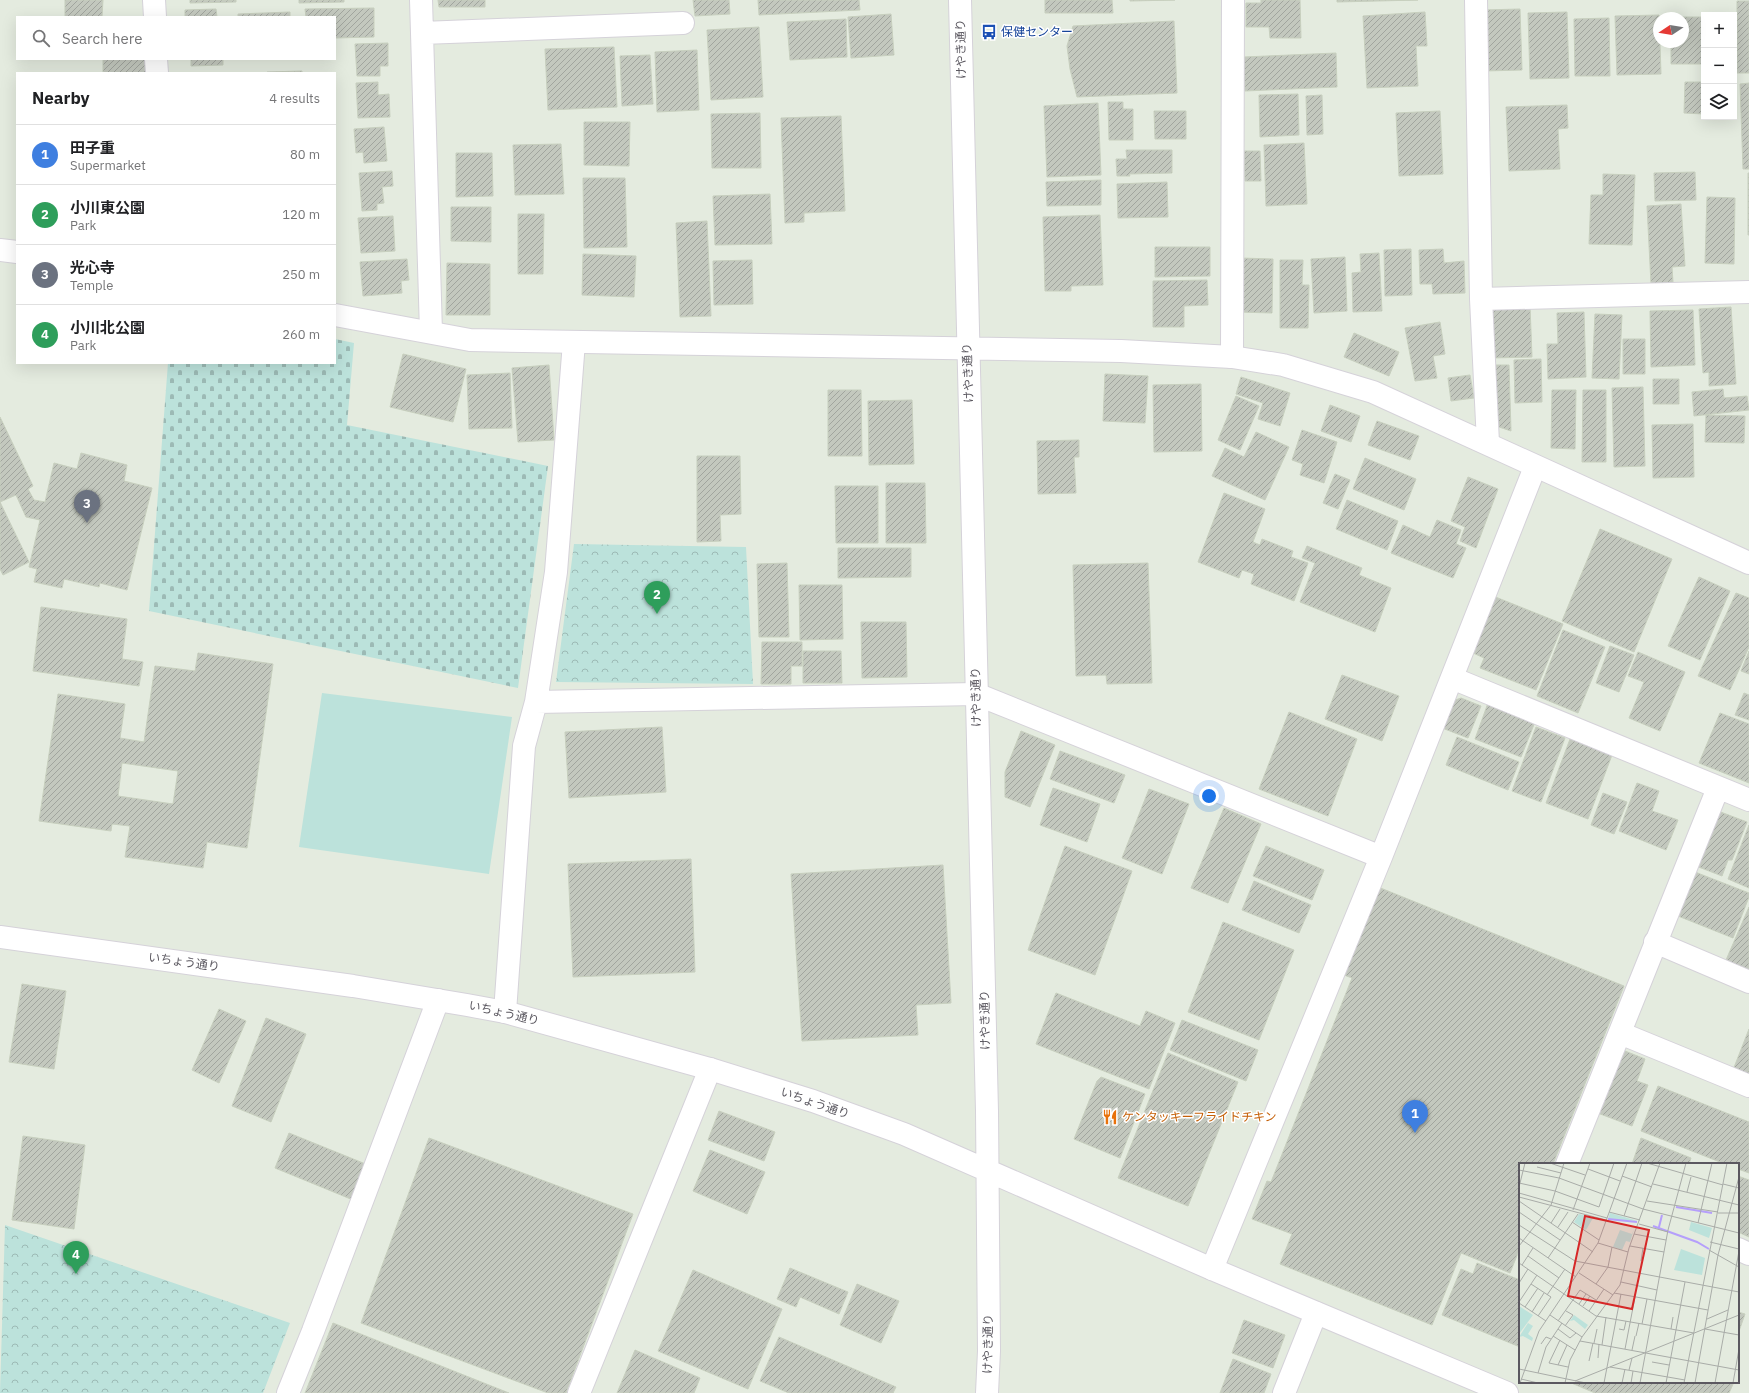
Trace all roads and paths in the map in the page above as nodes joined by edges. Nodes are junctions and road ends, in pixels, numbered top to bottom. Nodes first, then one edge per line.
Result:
1 (154, 0) edge
2 (421, 0) edge
3 (960, 0) edge
4 (1233, 0) edge
5 (1476, 0) edge
6 (154, 16) edge
7 (683, 23) dead end
8 (422, 33) junction
9 (156, 60) edge
10 (157, 72) edge
11 (0, 250) edge
12 (16, 252) edge
13 (1749, 292) edge
14 (1481, 299) junction
15 (336, 315) edge
16 (431, 332) junction
17 (574, 342) junction
18 (967, 348) junction
19 (1232, 357) junction
20 (1488, 443) junction
21 (1535, 467) junction
22 (1749, 563) edge
23 (1452, 678) junction
24 (976, 694) junction
25 (536, 702) junction
26 (1718, 788) junction
27 (1749, 800) edge
28 (1381, 857) junction
29 (0, 937) edge
30 (1655, 942) junction
31 (1749, 982) edge
32 (438, 1000) junction
33 (505, 1012) junction
34 (1620, 1033) junction
35 (710, 1069) junction
36 (1749, 1086) edge
37 (1567, 1163) edge
38 (988, 1171) junction
39 (1739, 1249) edge
40 (1749, 1254) edge
41 (1212, 1269) junction
42 (1316, 1313) junction
43 (288, 1393) edge
44 (579, 1393) edge
45 (987, 1393) edge
46 (1284, 1393) edge
47 (1507, 1393) edge

1 - 6 street
2 - 8 street
3 - 18 street, けやき通り
4 - 19 street
5 - 14 street
7 - 8 street
8 - 16 street
9 - 10 street
11 - 12 street
13 - 14 street
14 - 20 street
15 - 16 street
16 - 17 street
17 - 18 street
17 - 25 street
18 - 19 street
18 - 24 street, けやき通り
19 - 20 street
20 - 21 street
21 - 22 street
21 - 23 street
23 - 26 street
23 - 28 street
24 - 25 street
24 - 28 street
24 - 38 street, けやき通り
25 - 33 street
26 - 27 street
26 - 30 street
28 - 41 street
29 - 32 street, いちょう通り
30 - 31 street
30 - 34 street
32 - 33 street, いちょう通り
32 - 43 street
33 - 35 street, いちょう通り
34 - 36 street
34 - 37 street
35 - 38 street, いちょう通り
35 - 44 street
38 - 41 street, いちょう通り
38 - 45 street, けやき通り
39 - 40 street
41 - 42 street, いちょう通り
42 - 46 street
42 - 47 street, いちょう通り

